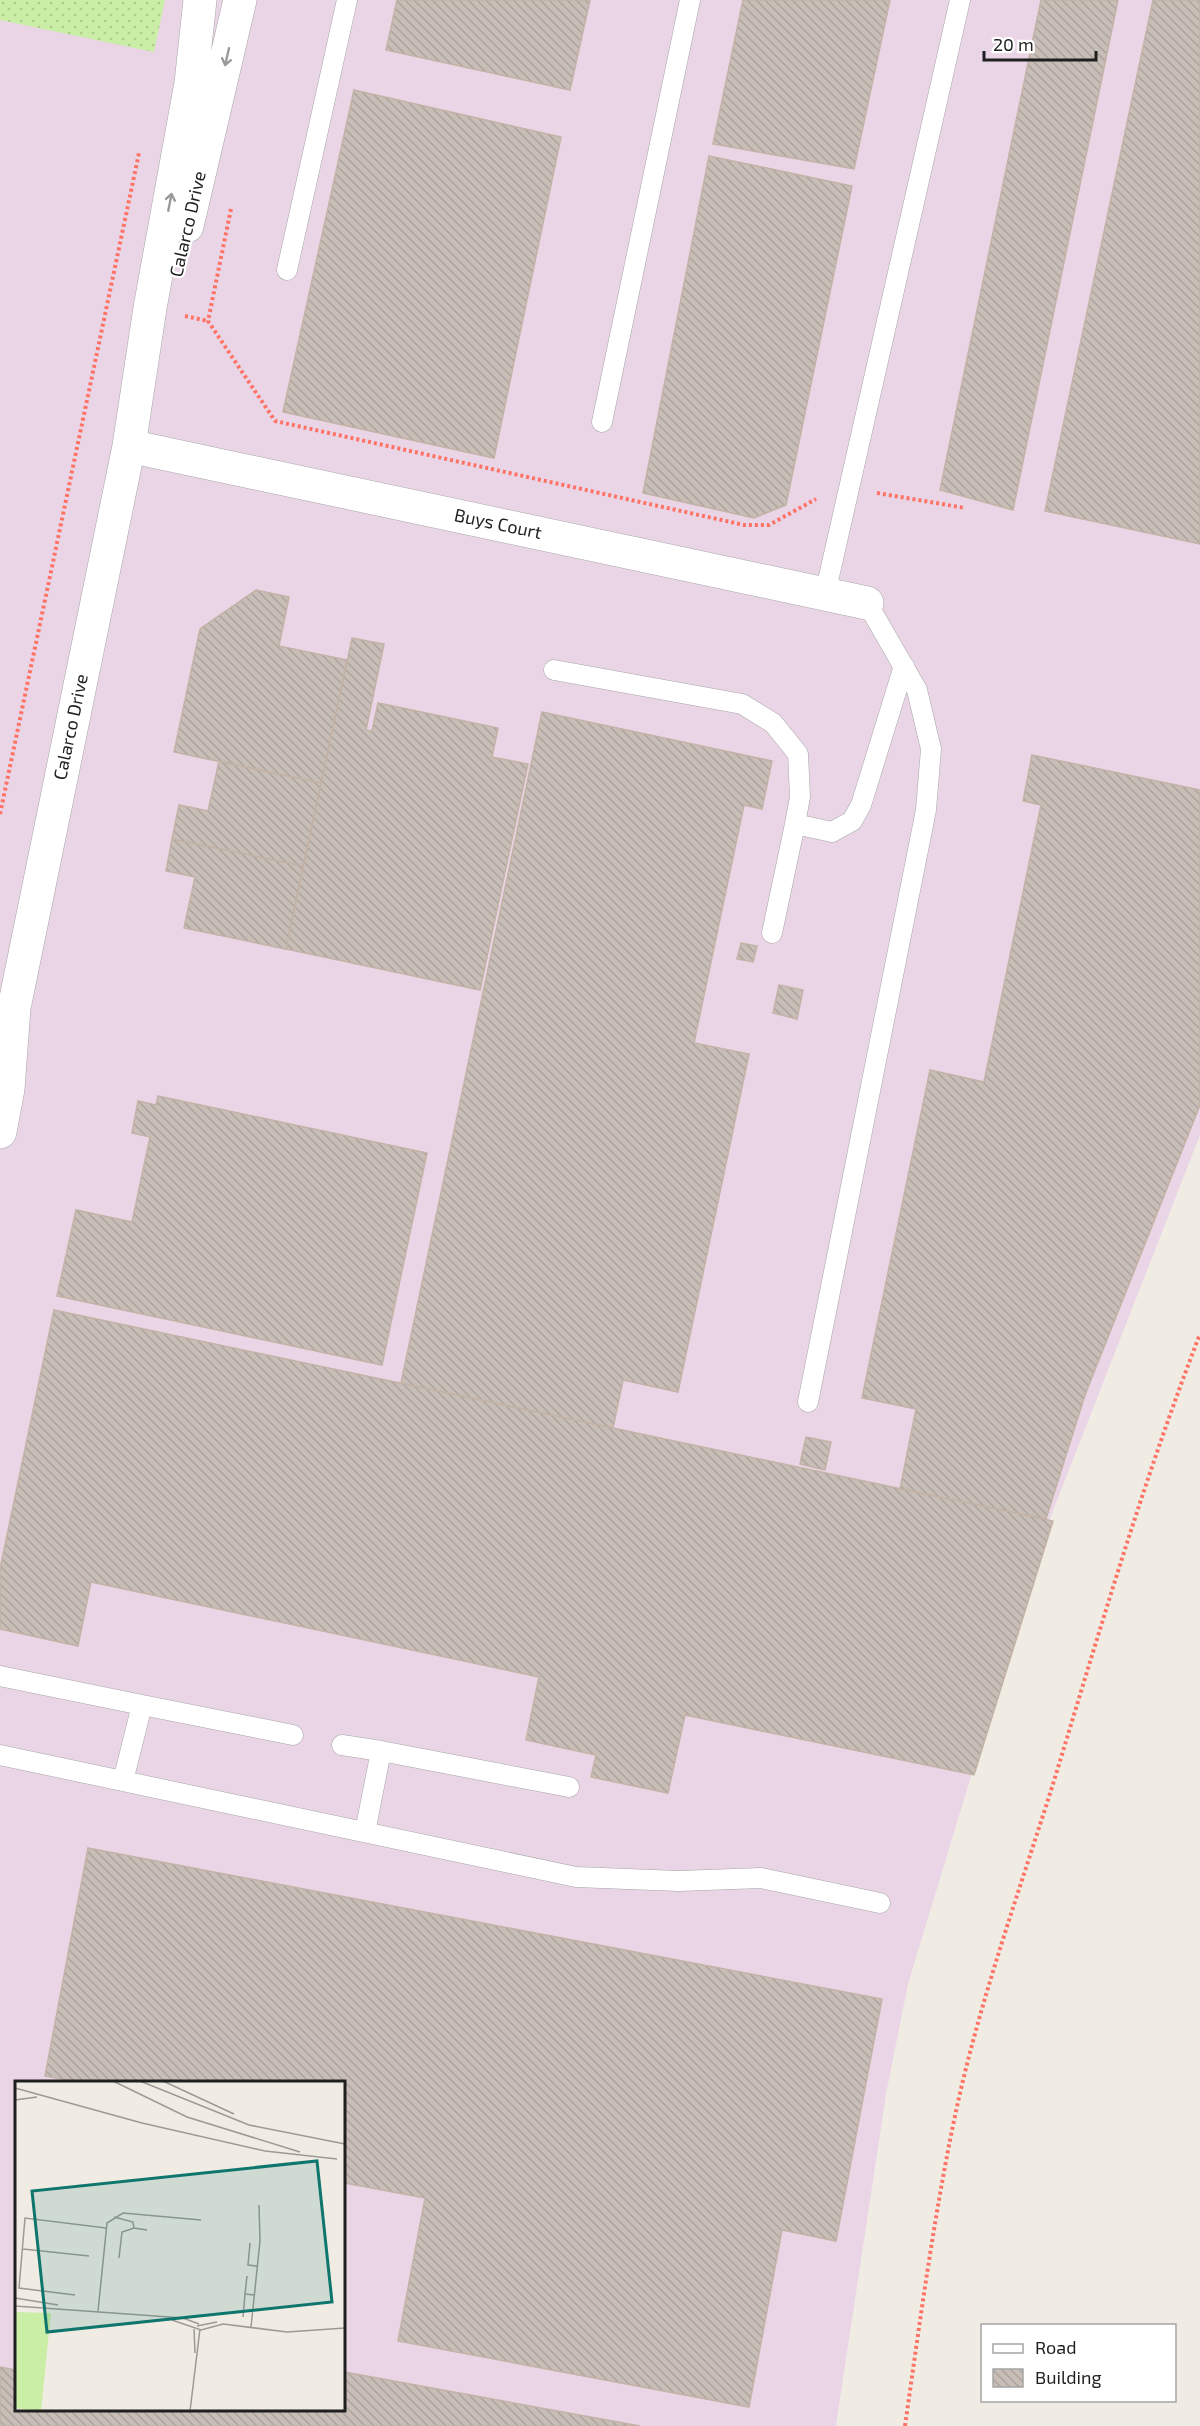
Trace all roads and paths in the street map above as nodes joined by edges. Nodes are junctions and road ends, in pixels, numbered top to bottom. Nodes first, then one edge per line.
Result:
1 (200, 0) edge
2 (240, 0) edge
3 (347, 0) edge
4 (690, 0) edge
5 (960, 0) edge
6 (141, 145) dead end
7 (232, 204) dead end
8 (287, 270) dead end
9 (602, 422) dead end
10 (129, 446) junction
11 (870, 492) dead end
12 (819, 498) dead end
13 (965, 508) dead end
14 (825, 594) junction
15 (867, 603) joint
16 (904, 666) junction
17 (554, 670) dead end
18 (0, 814) edge
19 (795, 824) junction
20 (772, 933) dead end
21 (14, 1008) junction
22 (0, 1040) edge
23 (0, 1132) edge
24 (1200, 1334) edge
25 (808, 1402) dead end
26 (0, 1676) edge
27 (141, 1705) junction
28 (293, 1735) dead end
29 (342, 1745) dead end
30 (381, 1751) junction
31 (0, 1755) edge
32 (123, 1781) junction
33 (569, 1787) dead end
34 (365, 1832) junction
35 (880, 1903) dead end
36 (905, 2426) edge

10 -> 1 street, Calarco Drive
2 -> 10 street, Calarco Drive
3 - 8 lane
4 - 9 lane
5 - 14 lane
6 - 18 path
7 - 12 path
10 - 14 street, Buys Court
10 - 21 street, Calarco Drive
11 - 13 path
14 - 15 street, Buys Court
15 - 16 lane
16 - 19 lane
16 - 25 lane
17 - 19 lane
19 - 20 lane
21 - 22 street, Calarco Drive
21 - 23 street, Calarco Drive
24 - 36 path
26 - 27 lane
27 - 28 lane
27 - 32 lane
29 - 30 lane
30 - 33 lane
30 - 34 lane
31 - 32 lane
32 - 34 lane
34 - 35 lane

